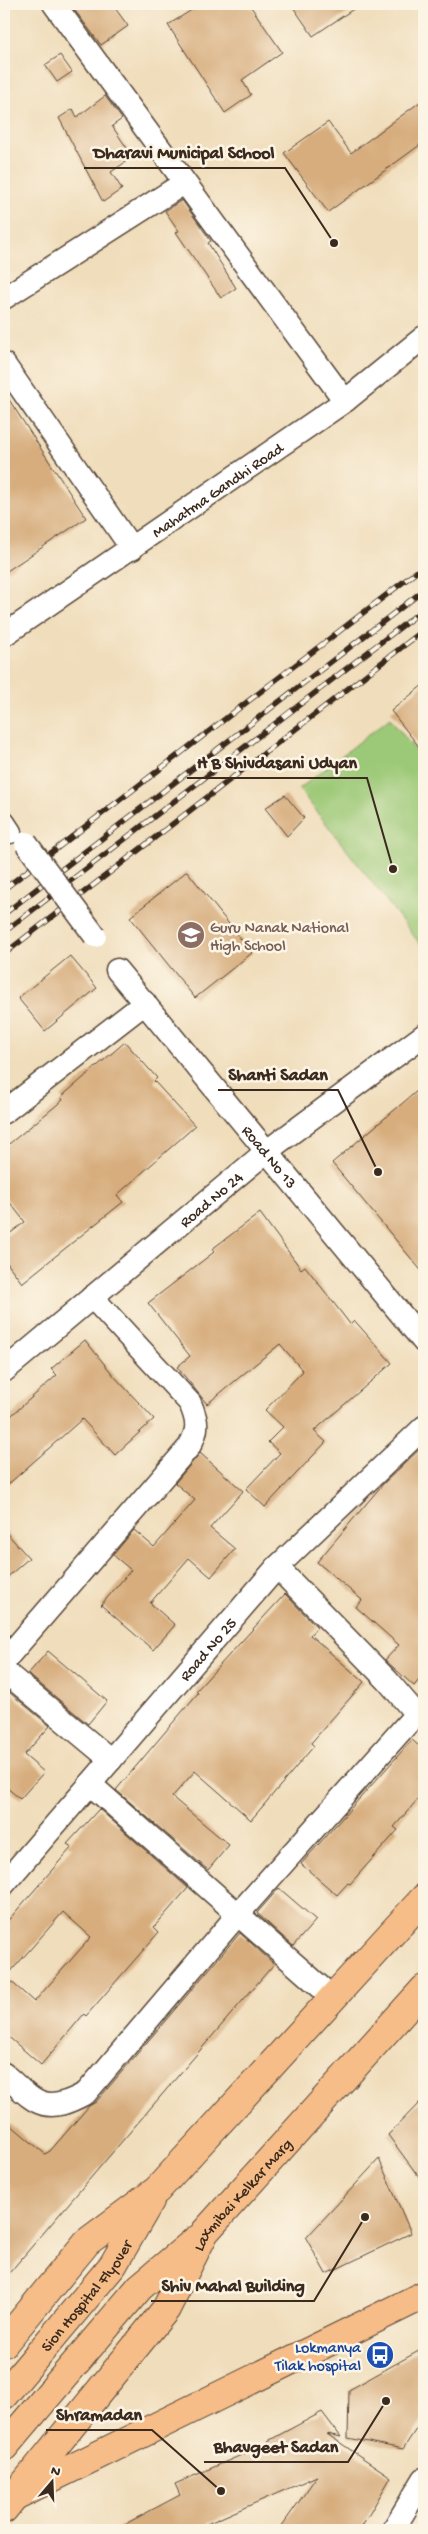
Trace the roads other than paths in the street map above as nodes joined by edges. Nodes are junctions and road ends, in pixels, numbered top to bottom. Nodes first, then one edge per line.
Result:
1 (54, 4) edge
2 (184, 183) junction
3 (4, 298) edge
4 (424, 337) edge
5 (4, 364) edge
6 (346, 401) junction
7 (132, 549) junction
8 (4, 635) edge
9 (13, 833) edge
10 (95, 936) dead end
11 (118, 970) dead end
12 (145, 1003) junction
13 (424, 1034) edge
14 (4, 1112) edge
15 (267, 1152) junction
16 (92, 1297) junction
17 (424, 1342) edge
18 (4, 1371) edge
19 (424, 1427) edge
20 (277, 1568) junction
21 (6, 1656) edge
22 (111, 1760) junction
23 (90, 1784) junction
24 (4, 1884) edge
25 (424, 1898) edge
26 (239, 1914) junction
27 (424, 1988) edge
28 (333, 1998) junction
29 (4, 2074) edge
30 (157, 2190) junction
31 (205, 2232) junction
32 (420, 2303) edge
33 (4, 2343) edge
34 (4, 2394) edge
35 (4, 2447) edge
36 (424, 2479) edge
37 (9, 2502) edge
38 (394, 2530) edge

1 - 2 street
2 - 3 street
2 - 6 street
4 - 6 street, Mahatma Gandhi Road
5 - 7 street
6 - 7 street, Mahatma Gandhi Road
7 - 8 street, Mahatma Gandhi Road
9 - 10 street, bridge
11 - 12 street, Road No 13
12 - 14 street
12 - 15 street, Road No 13
13 - 15 street, Road No 24
15 - 16 street, Road No 24
15 - 17 street, Road No 13
16 - 18 street, Road No 24
16 - 21 street
19 - 20 street, Road No 25
20 - 22 street, Road No 25
20 - 26 street
21 - 22 street
22 - 23 street, Road No 25
23 - 24 street, Road No 25
23 - 26 street
25 - 28 main road
26 - 28 street
26 - 29 street
27 - 31 main road, Laxmibai Kelkar Marg
28 - 30 main road
30 - 33 main road
30 - 34 main road, Sion Hospital Flyover
31 - 35 main road
31 - 37 main road, Laxmibai Kelkar Marg
32 - 37 main road
36 - 38 street

